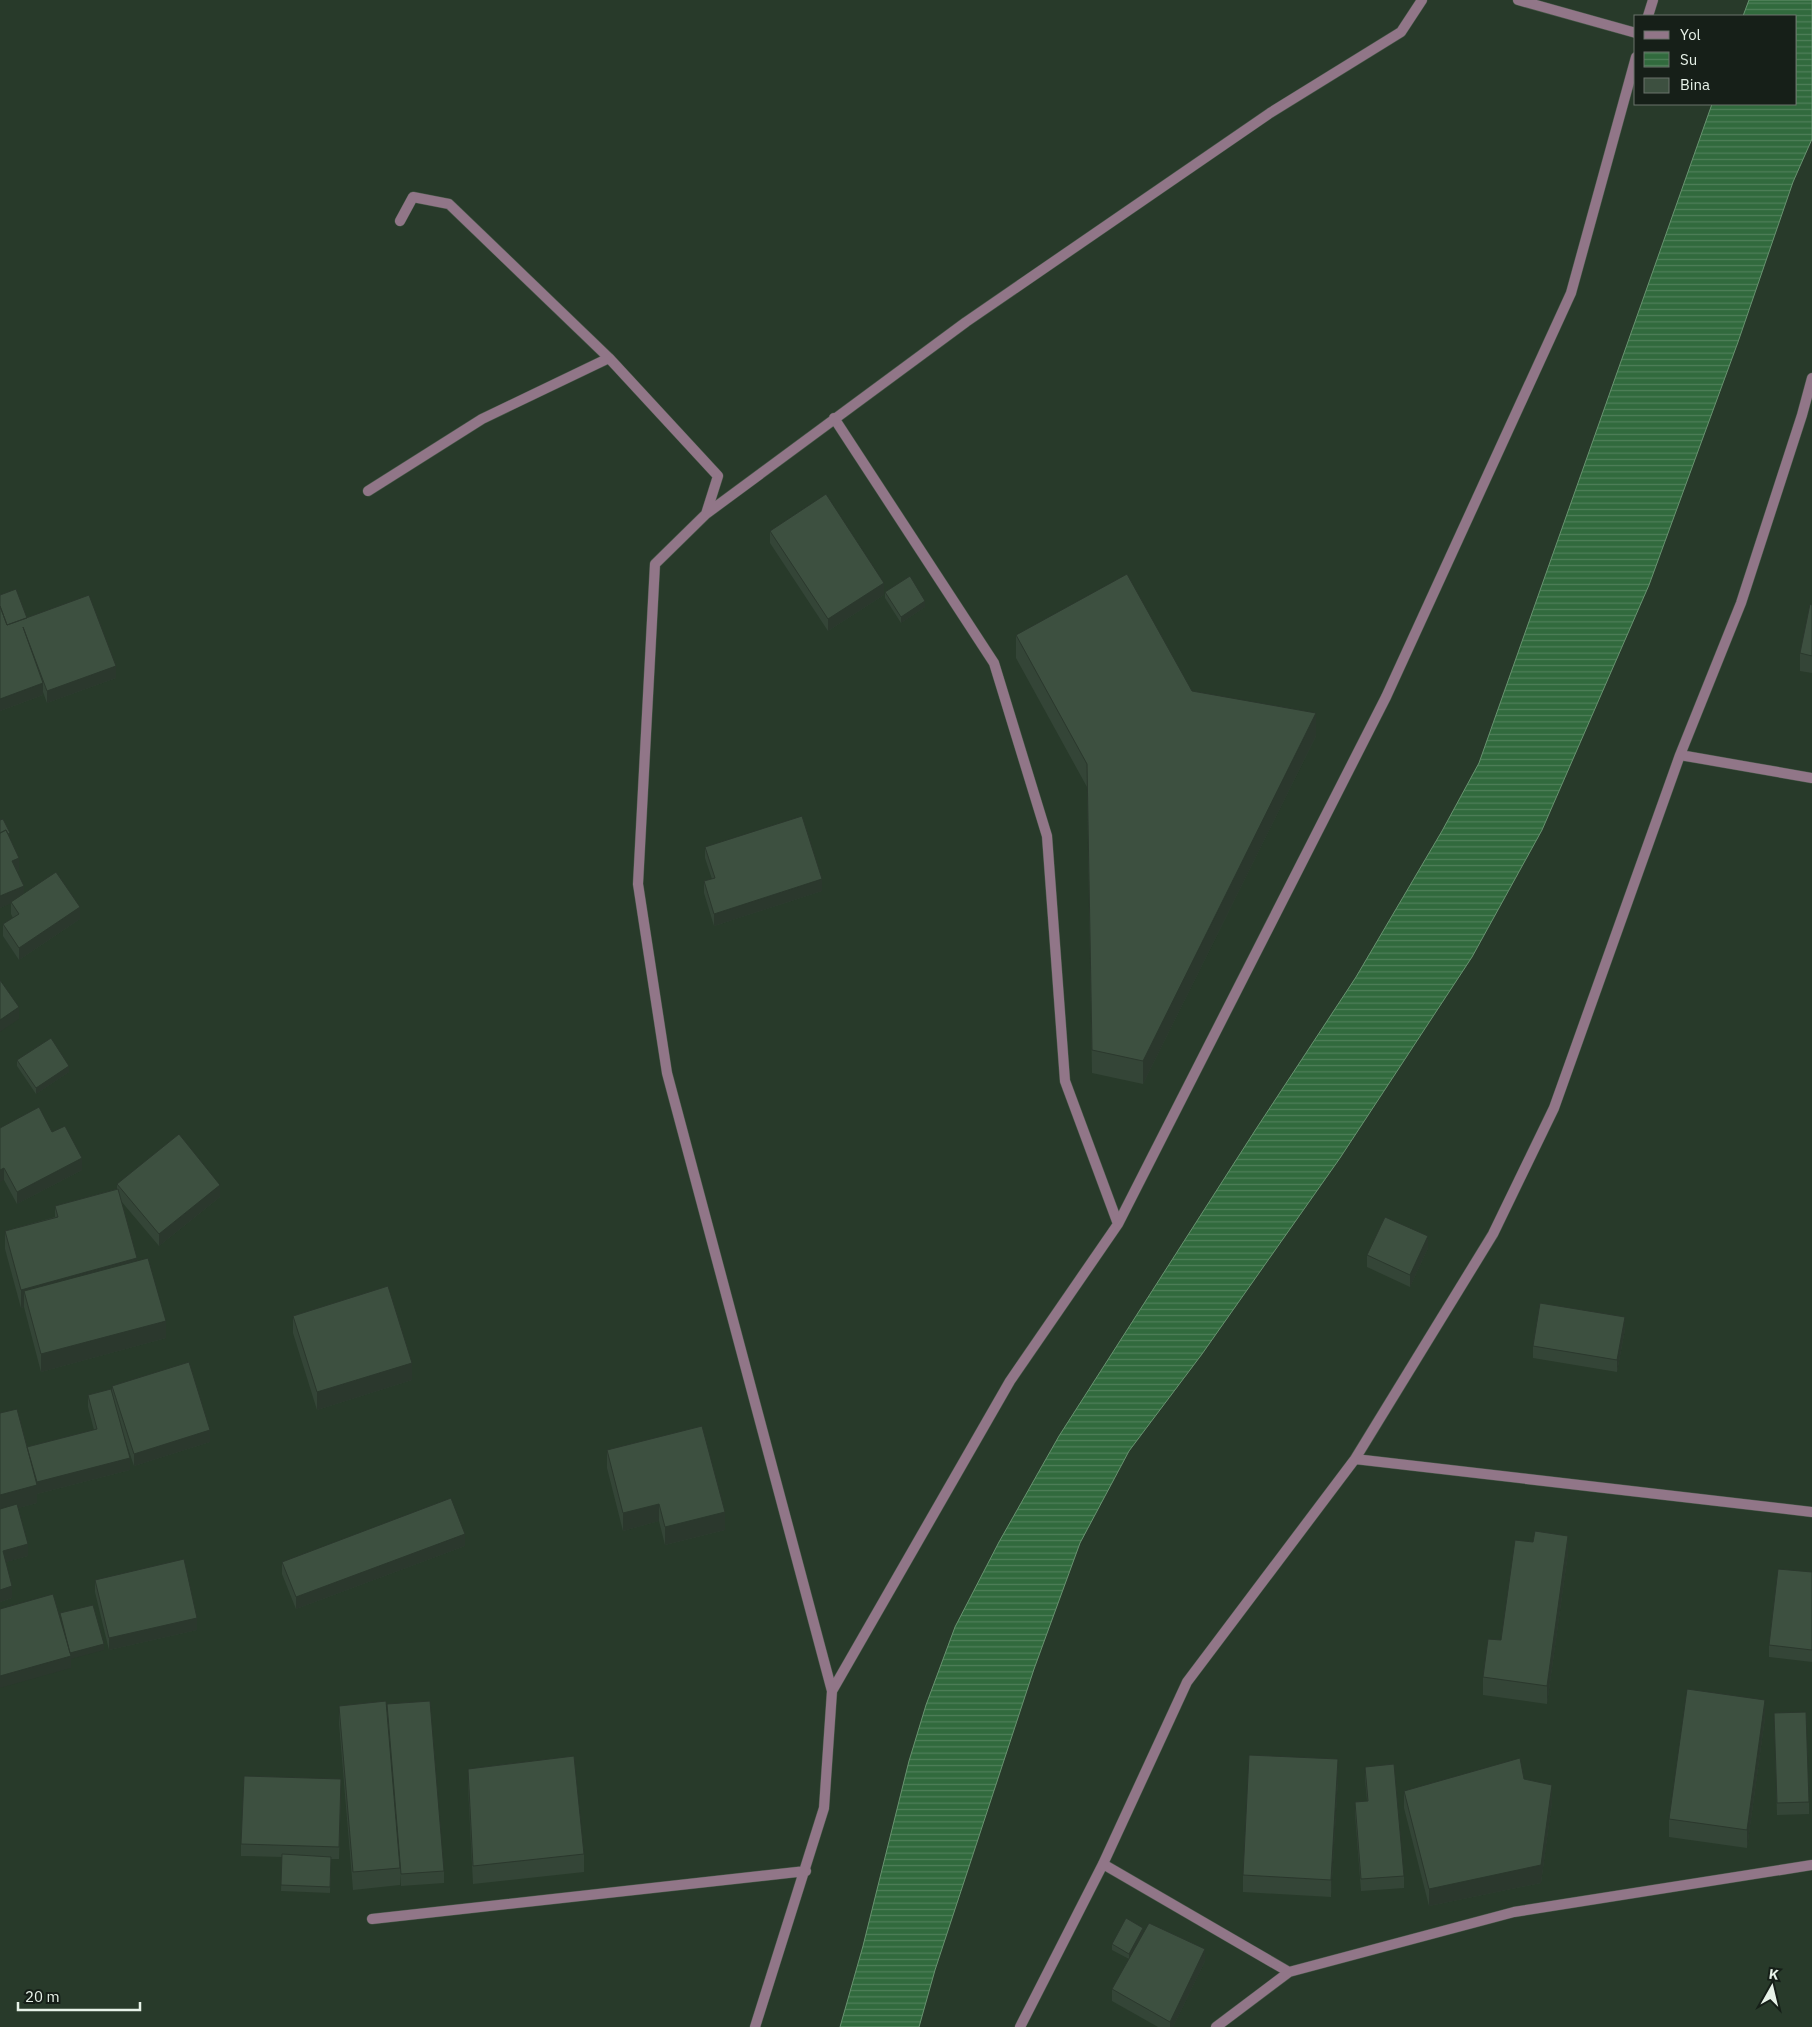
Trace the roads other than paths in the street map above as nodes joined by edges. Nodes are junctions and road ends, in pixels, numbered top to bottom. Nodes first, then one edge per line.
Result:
1 (1422, 0) edge
2 (1518, 0) edge
3 (1653, 0) edge
4 (1648, 15) edge
5 (1634, 32) edge
6 (1634, 64) edge
7 (400, 221) dead end
8 (609, 358) junction
9 (1812, 378) edge
10 (834, 418) junction
11 (368, 491) dead end
12 (706, 514) junction
13 (1680, 755) junction
14 (1812, 778) edge
15 (1118, 1224) junction
16 (1355, 1458) junction
17 (1812, 1512) edge
18 (832, 1691) junction
19 (1103, 1864) junction
20 (1812, 1865) edge
21 (806, 1871) junction
22 (372, 1919) dead end
23 (1289, 1972) junction
24 (755, 2027) edge
25 (1020, 2027) edge
26 (1216, 2027) edge

1 - 10 street
2 - 5 street
3 - 4 street
6 - 15 street
7 - 8 street
8 - 11 street
8 - 12 street
9 - 13 street
10 - 12 street
10 - 15 street
12 - 18 street
13 - 14 street
13 - 16 street
15 - 18 street
16 - 17 street
16 - 19 street
18 - 21 street
19 - 23 street
19 - 25 street
20 - 23 street
21 - 22 street
21 - 24 street
23 - 26 street

